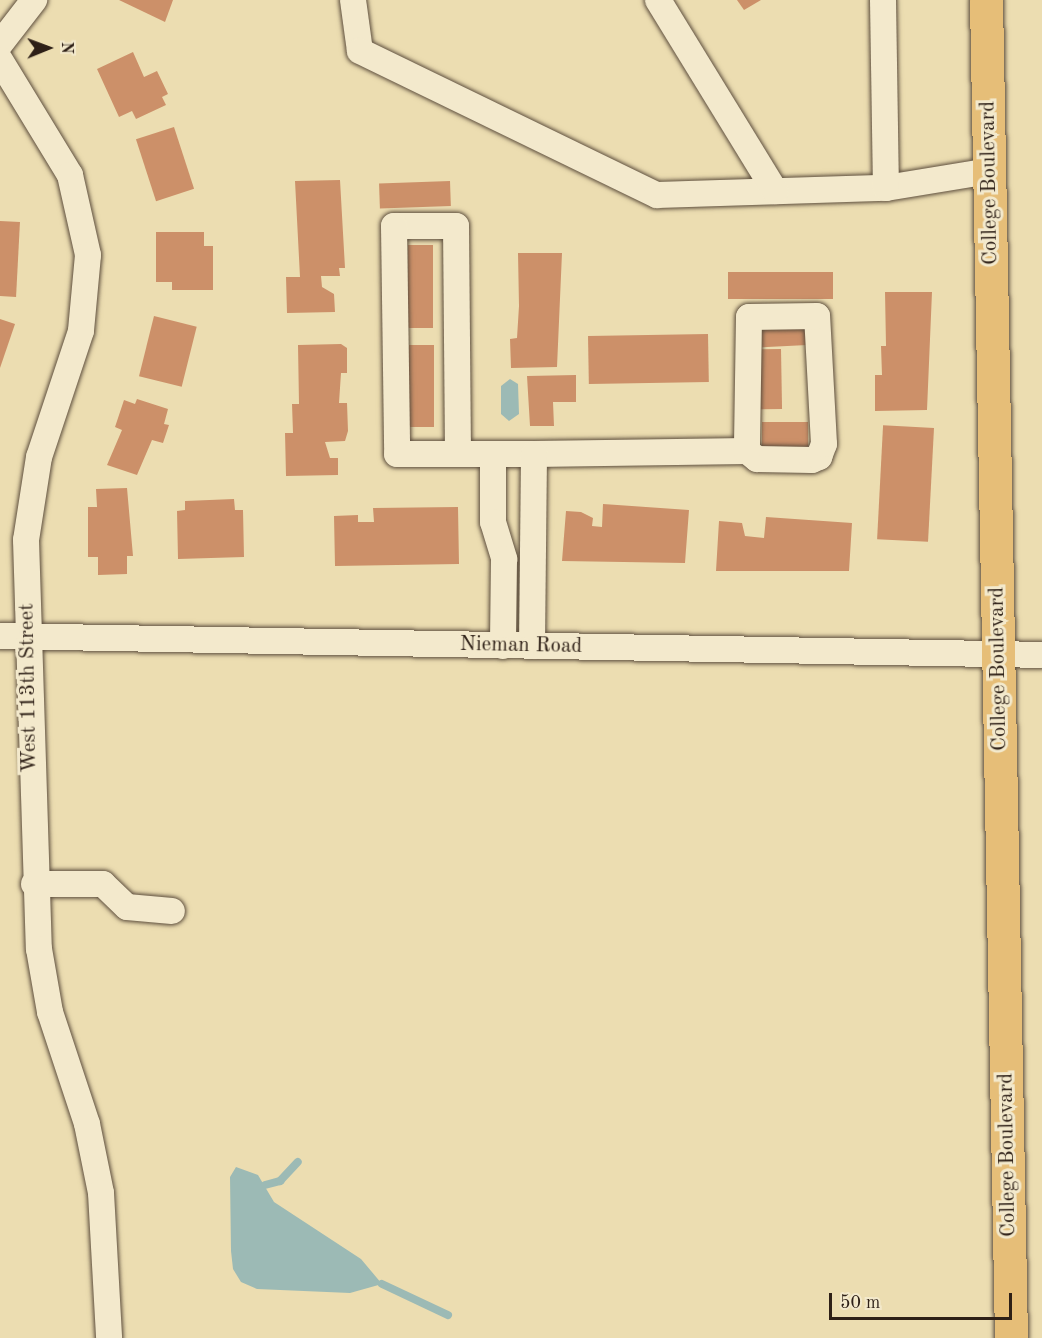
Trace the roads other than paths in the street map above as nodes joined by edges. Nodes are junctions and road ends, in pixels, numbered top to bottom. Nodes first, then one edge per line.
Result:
1 (34, 0) edge
2 (353, 0) edge
3 (658, 0) edge
4 (883, 0) edge
5 (987, 0) edge
6 (0, 45) edge
7 (0, 60) edge
8 (990, 171) junction
9 (886, 188) junction
10 (775, 191) junction
11 (747, 451) junction
12 (458, 454) junction
13 (493, 454) junction
14 (534, 454) junction
15 (0, 636) edge
16 (28, 636) junction
17 (503, 646) junction
18 (532, 646) junction
19 (1042, 655) edge
20 (999, 656) junction
21 (34, 884) junction
22 (172, 911) dead end
23 (109, 1338) edge
24 (1011, 1338) edge

1 - 6 street
2 - 10 street
3 - 10 street
4 - 9 street
5 - 8 main road, College Boulevard
7 - 16 street, West 113th Street
8 - 9 street
8 - 20 main road, College Boulevard
9 - 10 street
11 - 11 street
11 - 14 street
12 - 12 street
12 - 13 street
13 - 14 street
13 - 17 street
14 - 18 street
15 - 16 street, Nieman Road
16 - 17 street, Nieman Road
16 - 21 street, West 113th Street
17 - 18 street, Nieman Road
18 - 20 street, Nieman Road
19 - 20 street, Nieman Road
20 - 24 main road, College Boulevard
21 - 22 street
21 - 23 street, West 113th Street

